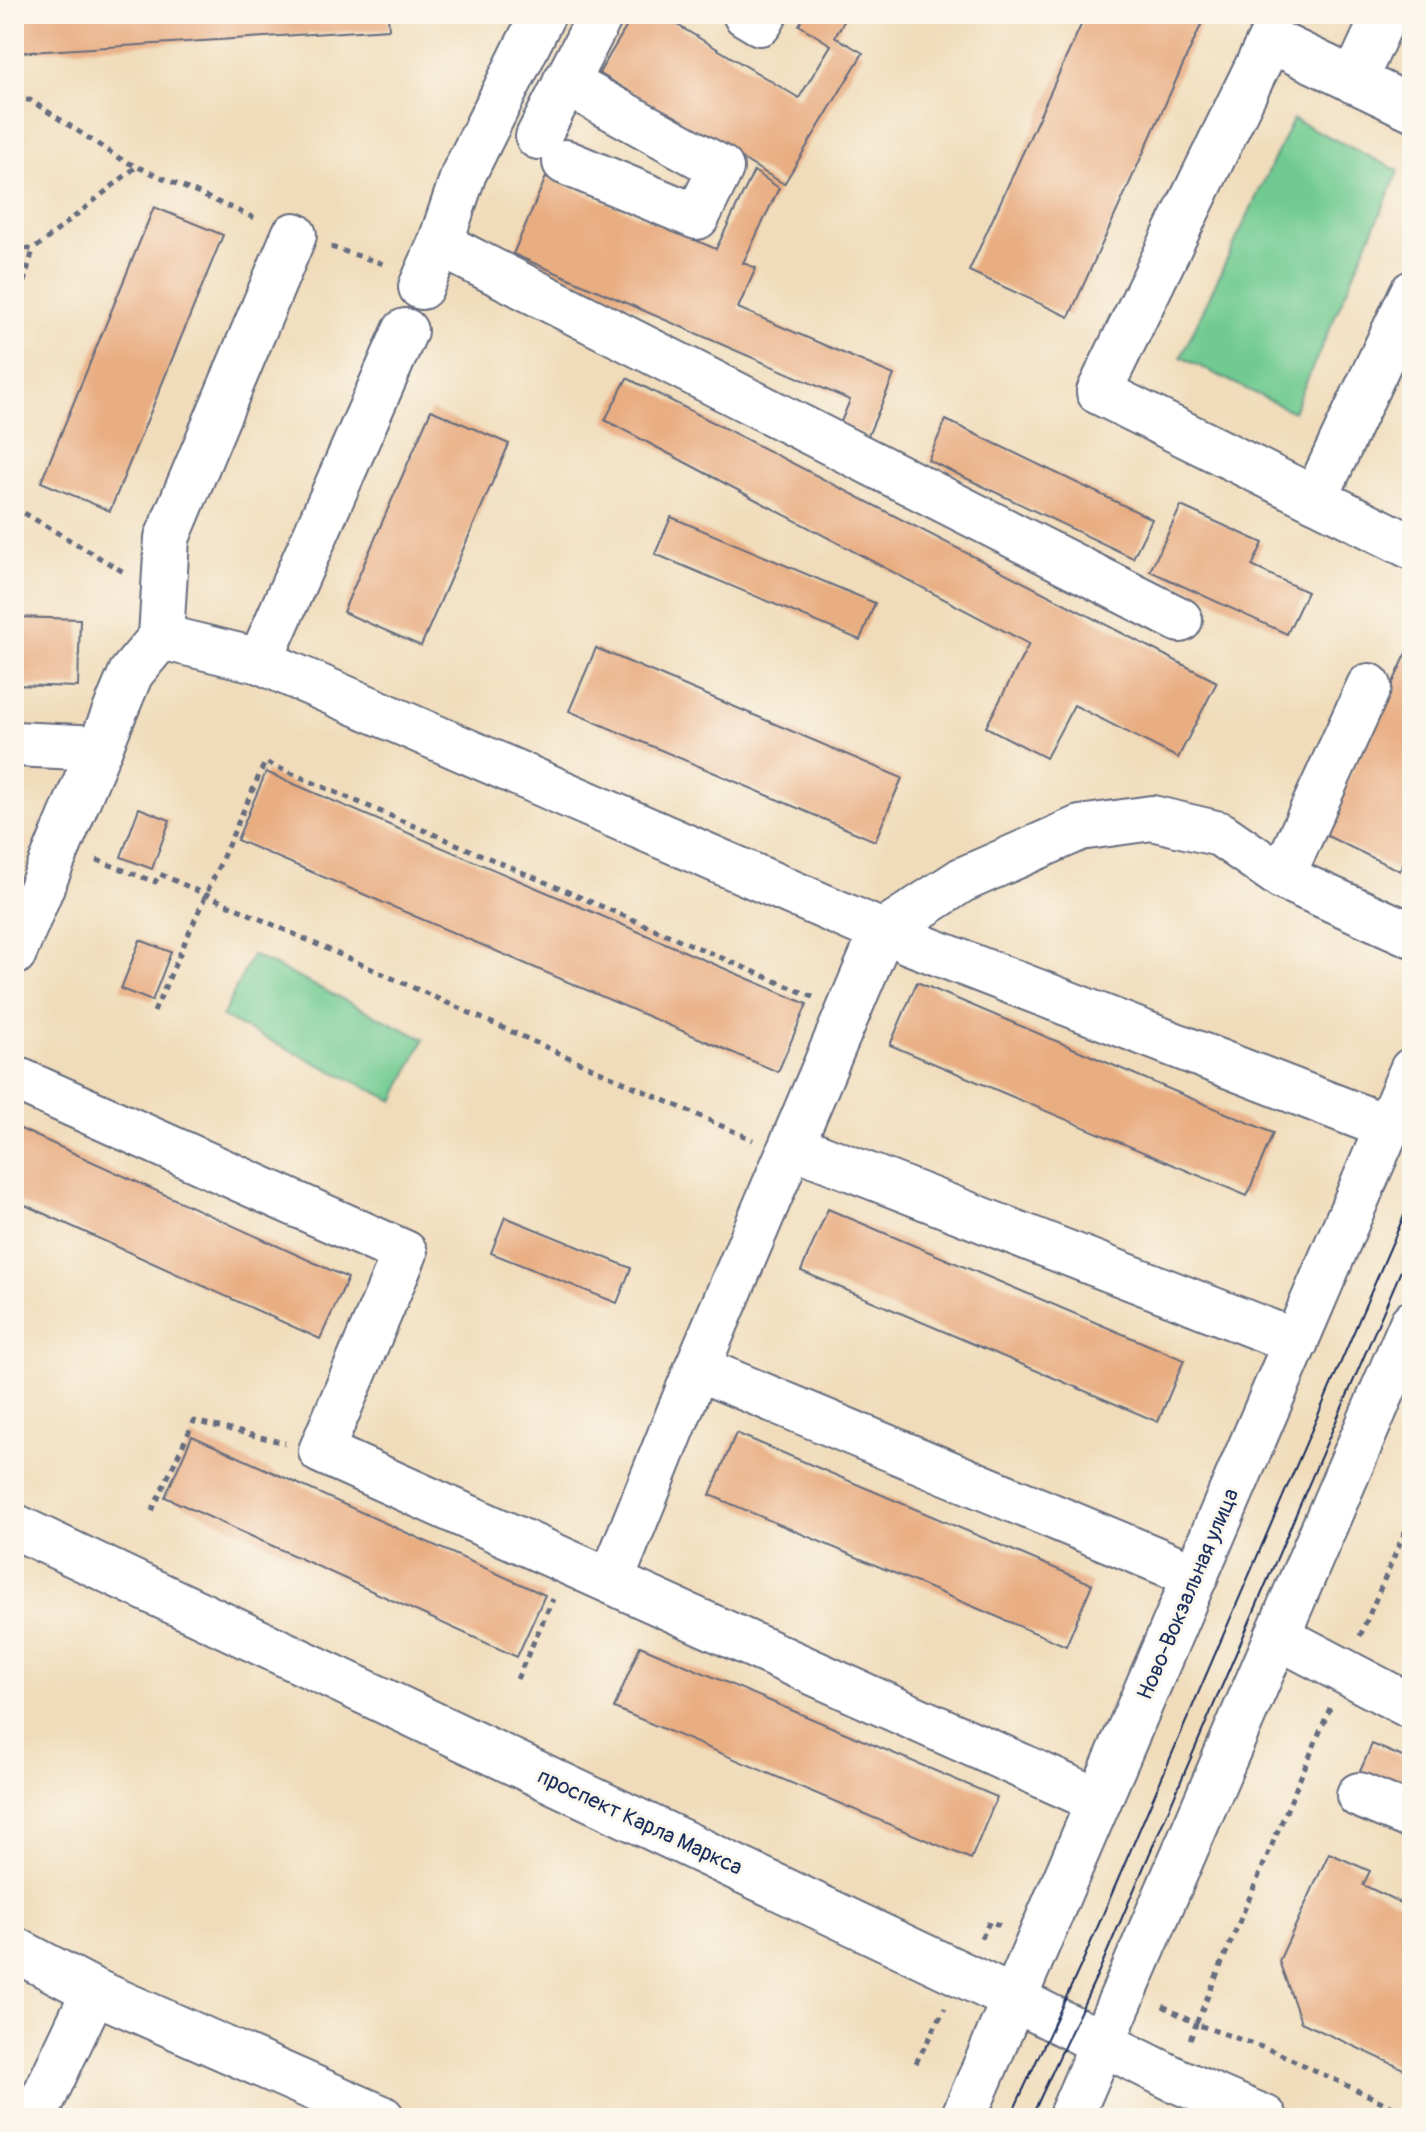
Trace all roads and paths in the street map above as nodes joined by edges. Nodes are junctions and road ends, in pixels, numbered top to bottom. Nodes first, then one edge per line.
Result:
1 (601, 14) edge
2 (745, 14) edge
3 (765, 14) edge
4 (1385, 14) edge
5 (541, 15) edge
6 (1354, 81) junction
7 (565, 82) junction
8 (14, 100) edge
9 (1412, 108) edge
10 (124, 161) dead end
11 (136, 167) dead end
12 (14, 235) edge
13 (294, 235) dead end
14 (440, 244) junction
15 (16, 246) edge
16 (33, 250) junction
17 (421, 287) dead end
18 (1412, 293) edge
19 (14, 317) edge
20 (405, 331) dead end
21 (1315, 499) junction
22 (14, 507) edge
23 (1412, 547) edge
24 (162, 616) junction
25 (1180, 620) dead end
26 (260, 661) junction
27 (1369, 686) dead end
28 (14, 744) edge
29 (100, 748) junction
30 (59, 845) junction
31 (1282, 877) junction
32 (206, 893) junction
33 (1412, 935) edge
34 (896, 937) junction
35 (14, 953) edge
36 (814, 997) dead end
37 (154, 1012) dead end
38 (1412, 1070) edge
39 (14, 1078) edge
40 (1387, 1127) junction
41 (774, 1143) junction
42 (1412, 1323) edge
43 (1296, 1342) junction
44 (697, 1368) junction
45 (321, 1451) junction
46 (152, 1511) dead end
47 (1412, 1515) edge
48 (14, 1526) edge
49 (570, 1562) junction
50 (1196, 1576) junction
51 (611, 1581) junction
52 (1277, 1636) junction
53 (1345, 1671) junction
54 (517, 1679) dead end
55 (1412, 1707) edge
56 (1359, 1795) dead end
57 (1099, 1801) junction
58 (1412, 1817) edge
59 (14, 1949) edge
60 (94, 1991) junction
61 (1014, 1999) junction
62 (1103, 2042) junction
63 (1412, 2116) edge
64 (34, 2118) edge
65 (382, 2118) edge
66 (963, 2118) edge
67 (1070, 2118) edge
68 (1265, 2118) edge

1 - 7 main road
2 - 3 main road
4 - 6 main road
5 - 14 main road
6 - 9 main road
6 - 21 main road
7 - 7 main road
8 - 10 path
11 - 16 path
12 - 15 path
13 - 24 main road
14 - 17 main road
14 - 25 main road
15 - 16 path
16 - 19 path
18 - 21 main road
20 - 26 main road
21 - 23 main road
22 - 24 path
24 - 26 main road
24 - 29 main road
26 - 34 main road
27 - 31 main road
28 - 29 main road
29 - 30 main road
30 - 32 path
30 - 35 main road
31 - 33 main road
31 - 34 main road
32 - 36 path
32 - 37 path
32 - 41 path
34 - 40 main road
34 - 41 main road
38 - 40 main road, Ново-Вокзальная улица
39 - 45 main road
40 - 43 main road, Ново-Вокзальная улица
41 - 43 main road
41 - 44 main road
42 - 52 main road
43 - 50 main road, Ново-Вокзальная улица
44 - 50 main road
44 - 51 main road
45 - 46 path
45 - 49 main road
47 - 53 path
48 - 61 main road, проспект Карла Маркса
49 - 51 main road
49 - 54 path
50 - 57 main road, Ново-Вокзальная улица
51 - 57 main road
52 - 53 main road
52 - 62 main road
53 - 55 main road
53 - 63 path
56 - 58 main road
57 - 61 main road, Ново-Вокзальная улица
59 - 60 main road
60 - 64 main road
60 - 65 main road
61 - 62 main road, проспект Карла Маркса
61 - 66 main road, Ново-Вокзальная улица
62 - 67 main road
62 - 68 main road, проспект Карла Маркса

